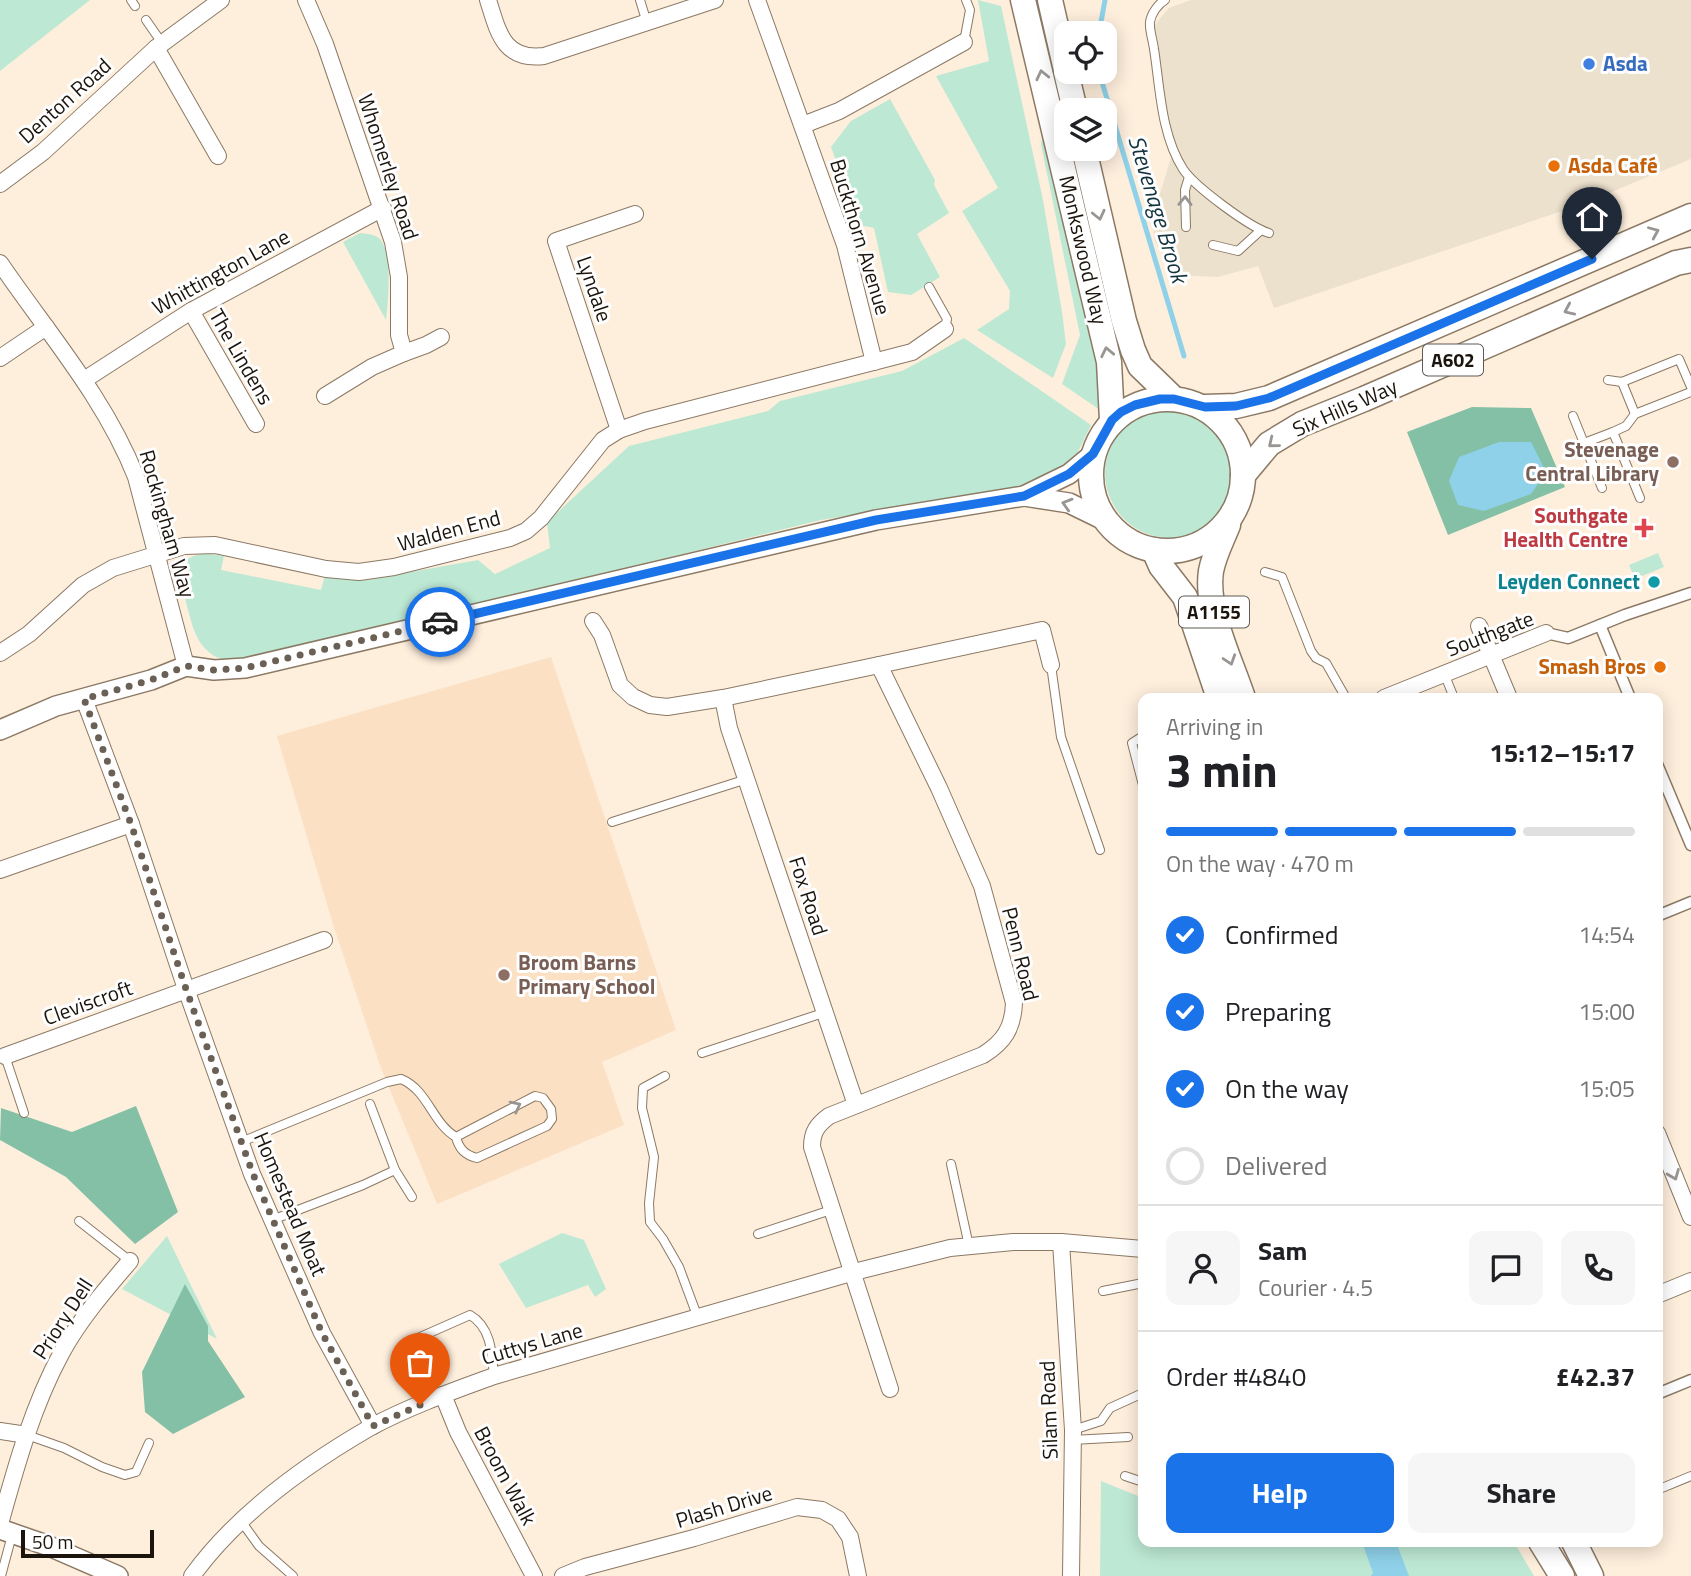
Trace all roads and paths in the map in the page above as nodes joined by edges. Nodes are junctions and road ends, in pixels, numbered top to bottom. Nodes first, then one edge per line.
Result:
1 (221, 0) edge
2 (306, 0) edge
3 (488, 0) edge
4 (640, 0) edge
5 (715, 0) edge
6 (757, 0) edge
7 (966, 0) edge
8 (1023, 0) edge
9 (1050, 0) edge
10 (1164, 0) edge
11 (146, 20) dead end
12 (1055, 21) edge
13 (647, 23) junction
14 (964, 42) joint
15 (159, 45) junction
16 (803, 125) junction
17 (218, 156) dead end
18 (1087, 161) edge
19 (1189, 177) junction
20 (0, 184) edge
21 (383, 208) junction
22 (635, 214) dead end
23 (1691, 216) edge
24 (1186, 226) dead end
25 (1213, 245) dead end
26 (1691, 260) edge
27 (0, 262) edge
28 (929, 287) dead end
29 (191, 311) junction
30 (46, 327) junction
31 (945, 329) joint
32 (441, 337) dead end
33 (404, 353) junction
34 (0, 358) edge
35 (874, 362) junction
36 (84, 380) junction
37 (1608, 380) dead end
38 (1622, 382) junction
39 (1691, 389) edge
40 (325, 396) dead end
41 (1174, 399) junction
42 (1205, 407) junction
43 (1635, 414) junction
44 (1573, 416) dead end
45 (1112, 420) junction
46 (256, 424) dead end
47 (619, 430) junction
48 (1613, 432) junction
49 (1584, 443) junction
50 (1093, 454) junction
51 (1243, 475) junction
52 (1602, 488) dead end
53 (1024, 496) junction
54 (1640, 498) dead end
55 (1107, 521) junction
56 (1228, 524) junction
57 (1154, 550) junction
58 (157, 555) junction
59 (1265, 572) dead end
60 (1691, 593) edge
61 (593, 621) dead end
62 (1600, 625) junction
63 (1479, 626) dead end
64 (1546, 633) joint
65 (0, 653) edge
66 (1491, 654) junction
67 (879, 664) junction
68 (1051, 665) joint
69 (186, 666) junction
70 (1444, 673) junction
71 (1217, 693) edge
72 (1241, 693) edge
73 (1343, 693) edge
74 (1396, 693) edge
75 (1452, 693) edge
76 (1507, 693) edge
77 (1628, 693) edge
78 (723, 698) junction
79 (84, 699) junction
80 (0, 730) edge
81 (1138, 739) edge
82 (1138, 766) edge
83 (1663, 776) edge
84 (747, 779) junction
85 (612, 822) dead end
86 (131, 824) junction
87 (1687, 825) edge
88 (1691, 845) edge
89 (1100, 850) dead end
90 (0, 870) edge
91 (1691, 902) edge
92 (1663, 914) edge
93 (324, 940) dead end
94 (186, 989) junction
95 (823, 1013) junction
96 (702, 1053) dead end
97 (5, 1056) joint
98 (665, 1076) dead end
99 (370, 1104) dead end
100 (856, 1105) junction
101 (24, 1113) dead end
102 (456, 1137) junction
103 (241, 1142) junction
104 (1663, 1148) edge
105 (951, 1164) dead end
106 (395, 1170) junction
107 (412, 1196) dead end
108 (834, 1209) junction
109 (1691, 1217) edge
110 (272, 1220) junction
111 (79, 1221) dead end
112 (758, 1234) dead end
113 (1060, 1242) junction
114 (969, 1246) junction
115 (1138, 1249) edge
116 (130, 1261) joint
117 (854, 1272) junction
118 (1691, 1281) edge
119 (1138, 1284) edge
120 (1103, 1291) dead end
121 (1663, 1293) edge
122 (698, 1318) junction
123 (418, 1338) dead end
124 (494, 1376) junction
125 (1691, 1380) edge
126 (890, 1389) dead end
127 (1663, 1392) edge
128 (443, 1395) junction
129 (1138, 1395) edge
130 (373, 1426) junction
131 (0, 1431) edge
132 (27, 1435) junction
133 (1072, 1435) junction
134 (1128, 1437) dead end
135 (149, 1443) dead end
136 (1125, 1476) dead end
137 (1691, 1476) edge
138 (1138, 1480) edge
139 (1663, 1488) edge
140 (241, 1521) junction
141 (4, 1529) edge
142 (1544, 1547) edge
143 (1, 1576) edge
144 (118, 1576) edge
145 (192, 1576) edge
146 (293, 1576) edge
147 (534, 1576) edge
148 (563, 1576) edge
149 (858, 1576) edge
150 (1070, 1576) edge
151 (1562, 1576) edge

1 - 15 street, Denton Road
2 - 21 street, Whomerley Road
3 - 13 street
4 - 13 lane
5 - 13 street
6 - 16 street, Buckthorn Avenue
7 - 14 lane
45 -> 8 main road, Monkswood Way
9 - 12 main road
10 - 19 lane
11 - 15 lane
14 - 16 street
15 - 17 street
15 - 20 street, Denton Road
16 - 35 street, Buckthorn Avenue
18 -> 41 main road, Monkswood Way / A602
24 -> 19 lane
19 - 25 lane
21 - 29 street, Whittington Lane
21 - 33 street, Whomerley Road
22 - 47 street, Lyndale
42 -> 23 main road, Six Hills Way / A602
26 -> 51 main road, Six Hills Way / A602
27 - 30 street, Rockingham Way
28 - 31 lane
29 - 36 street, Whittington Lane
29 - 46 street, The Lindens
30 - 34 street
30 - 36 street, Rockingham Way
31 - 35 street, Walden End
32 - 33 street
33 - 40 street
35 - 47 street, Walden End
36 - 58 street, Rockingham Way
37 - 38 lane
38 - 39 lane
38 - 43 lane
39 - 43 lane
41 - 42 main road, A602
41 - 45 main road, A602
42 - 51 main road, A602
43 - 48 lane
44 - 49 lane
45 - 50 main road
47 - 58 street, Walden End
48 - 49 lane
48 - 54 lane
49 - 52 lane
50 - 53 street
50 - 55 main road
51 - 56 main road, A602
55 -> 53 street
53 - 69 street
55 - 57 main road
56 - 57 main road
56 -> 72 main road, A1155
57 - 71 main road, A1155
58 - 65 street, Walden End
58 - 69 street, Rockingham Way
59 - 73 lane
60 - 62 street, Southgate
61 - 78 street
62 - 64 street, Southgate
62 - 77 street
63 - 66 street
64 - 66 street, Southgate
66 - 70 street, Southgate
66 - 76 street
67 - 68 street
67 - 78 street
67 - 100 street, Penn Road
68 - 89 lane
69 - 79 street
70 - 74 street, Southgate
70 - 75 lane
78 - 84 street, Fox Road
79 - 80 street
79 - 86 street, Homestead Moat
81 - 82 lane
83 - 87 street
84 - 85 lane
84 - 95 street, Fox Road
86 - 90 street
86 - 94 street, Homestead Moat
87 - 88 street
91 - 92 street
93 - 94 street
94 - 97 street, Cleviscroft
94 - 103 street, Homestead Moat
95 - 96 lane
95 - 100 street, Fox Road
97 - 101 lane
98 - 122 lane
99 - 106 lane
100 - 108 street, Penn Road
102 -> 102 lane
102 - 103 lane
103 - 110 street, Homestead Moat
104 -> 109 street
105 - 114 lane
106 - 107 lane
106 - 110 lane
108 - 112 lane
108 - 117 street, Penn Road
110 - 130 street, Homestead Moat
111 - 116 lane
113 - 114 street, Cuttys Lane
113 - 115 street, Cuttys Lane
113 - 133 street, Silam Road
114 - 117 street, Cuttys Lane
116 - 132 street, Priory Dell
117 - 122 street, Cuttys Lane
117 - 126 street
118 - 121 street
119 - 120 lane
122 - 124 street, Cuttys Lane
123 - 124 lane
124 - 128 street, Cuttys Lane
125 - 127 street
128 - 130 street, Cuttys Lane
128 - 147 street, Broom Walk
129 - 133 lane
130 - 140 street, Cuttys Lane
131 - 132 street
132 - 135 lane
132 - 141 street, Priory Dell
133 - 134 lane
133 - 150 street, Silam Road
136 - 138 lane
137 - 139 lane
140 - 145 street, Cuttys Lane
140 - 146 lane
141 - 143 lane
141 - 144 street
142 - 151 main road
148 - 149 street, Plash Drive

